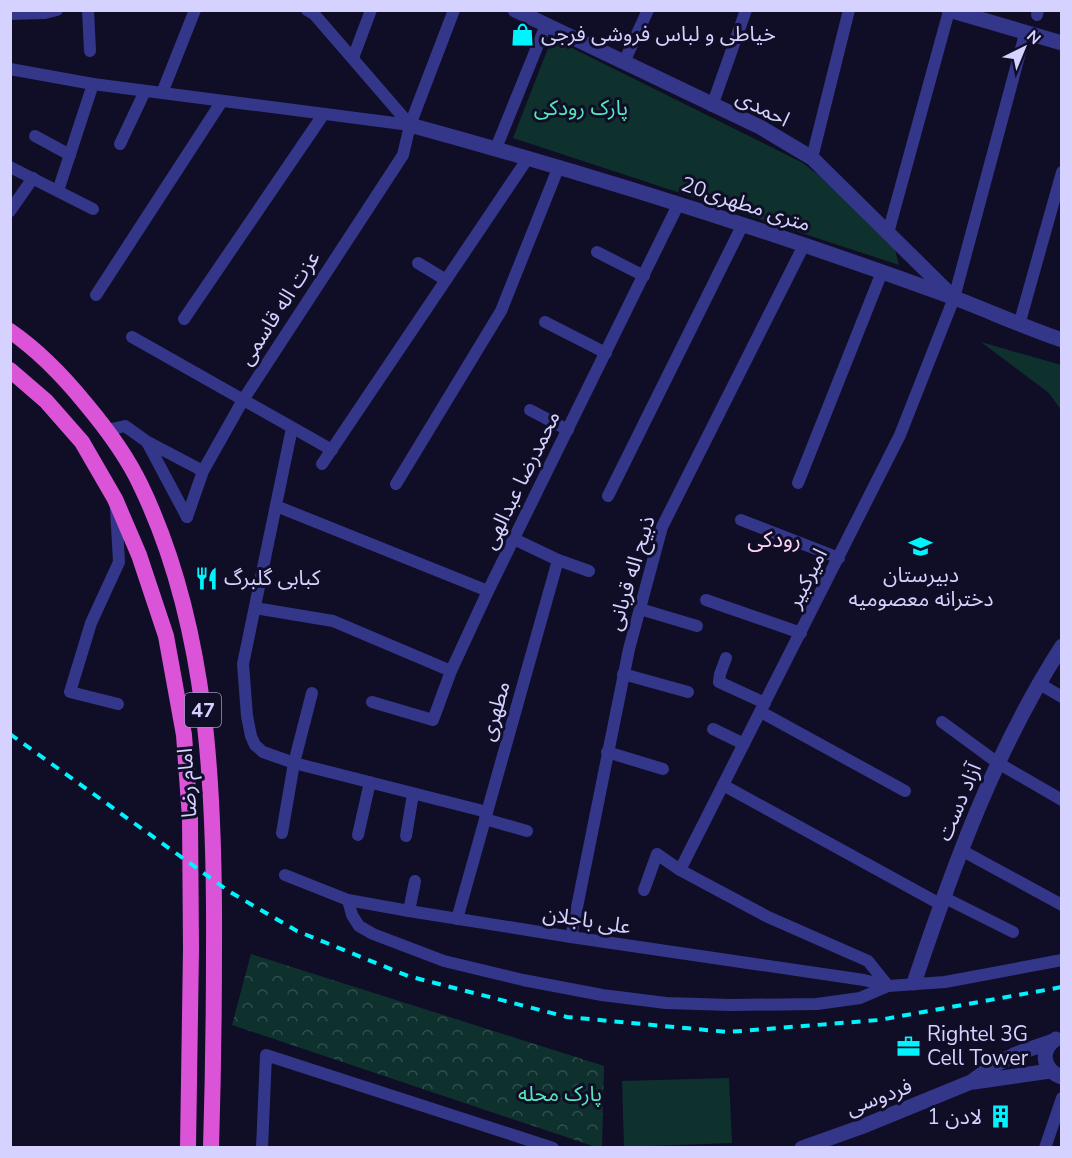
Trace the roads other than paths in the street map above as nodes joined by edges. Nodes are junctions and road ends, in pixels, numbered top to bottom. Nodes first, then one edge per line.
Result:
1 (57, 10) edge
2 (88, 10) edge
3 (195, 10) edge
4 (371, 10) edge
5 (454, 10) edge
6 (515, 10) edge
7 (648, 10) edge
8 (746, 10) edge
9 (849, 10) edge
10 (949, 10) edge
11 (312, 12) edge
12 (17, 13) edge
13 (546, 25) junction
14 (1025, 34) junction
15 (1062, 43) edge
16 (90, 51) dead end
17 (353, 58) junction
18 (624, 62) junction
19 (10, 69) edge
20 (93, 84) junction
21 (145, 91) junction
22 (162, 93) junction
23 (222, 101) junction
24 (712, 106) junction
25 (323, 115) junction
26 (410, 125) junction
27 (35, 136) dead end
28 (120, 144) dead end
29 (496, 148) junction
30 (70, 155) junction
31 (528, 158) junction
32 (812, 158) junction
33 (559, 166) junction
34 (10, 167) edge
35 (1062, 172) edge
36 (33, 178) junction
37 (58, 191) junction
38 (679, 203) junction
39 (93, 209) dead end
40 (10, 211) edge
41 (742, 226) junction
42 (888, 233) junction
43 (804, 245) junction
44 (597, 252) dead end
45 (418, 263) dead end
46 (882, 272) junction
47 (644, 276) junction
48 (446, 280) junction
49 (96, 295) dead end
50 (954, 298) junction
51 (184, 318) dead end
52 (545, 322) dead end
53 (1019, 325) junction
54 (10, 331) edge
55 (132, 338) dead end
56 (1062, 340) edge
57 (606, 353) junction
58 (10, 370) edge
59 (243, 400) junction
60 (530, 410) dead end
61 (292, 428) junction
62 (107, 430) junction
63 (568, 430) junction
64 (146, 441) junction
65 (332, 450) junction
66 (322, 464) dead end
67 (203, 471) junction
68 (798, 483) dead end
69 (396, 484) dead end
70 (608, 496) dead end
71 (115, 499) junction
72 (276, 506) junction
73 (741, 520) dead end
74 (514, 539) junction
75 (839, 558) junction
76 (558, 560) junction
77 (589, 571) dead end
78 (488, 591) junction
79 (706, 600) dead end
80 (255, 608) junction
81 (640, 609) junction
82 (698, 626) dead end
83 (801, 633) junction
84 (1062, 646) edge
85 (726, 658) dead end
86 (451, 671) junction
87 (623, 674) junction
88 (1038, 683) junction
89 (688, 692) dead end
90 (312, 693) dead end
91 (1062, 697) edge
92 (372, 702) dead end
93 (118, 704) dead end
94 (763, 707) junction
95 (942, 722) dead end
96 (714, 729) dead end
97 (744, 744) junction
98 (607, 752) junction
99 (294, 763) junction
100 (998, 764) junction
101 (663, 769) dead end
102 (370, 782) junction
103 (723, 785) junction
104 (905, 791) dead end
105 (413, 794) junction
106 (1062, 800) edge
107 (486, 816) junction
108 (527, 831) dead end
109 (282, 833) dead end
110 (358, 835) dead end
111 (406, 836) dead end
112 (961, 850) junction
113 (680, 870) junction
114 (285, 875) dead end
115 (416, 881) dead end
116 (644, 890) dead end
117 (348, 900) junction
118 (942, 900) junction
119 (1062, 905) edge
120 (409, 911) junction
121 (456, 919) junction
122 (1013, 932) dead end
123 (571, 937) junction
124 (1062, 960) edge
125 (914, 983) junction
126 (888, 986) junction
127 (1059, 1037) edge
128 (1056, 1074) edge
129 (971, 1082) junction
130 (1061, 1104) edge
131 (188, 1148) edge
132 (211, 1148) edge
133 (262, 1148) edge
134 (552, 1148) edge
135 (802, 1148) edge
136 (1045, 1148) edge

1 - 12 street
2 - 16 street
3 - 22 street
4 - 17 street
5 - 26 street, عزت اله قاسمی
6 - 13 street, احمدی
7 - 18 street
8 - 24 street
9 - 32 street
10 - 14 street
10 - 42 street
11 - 17 street
13 - 18 street, احمدی
13 - 29 street
14 - 15 street
14 - 50 street, امیرکبیر
17 - 26 street
18 - 24 street, احمدی
19 - 20 street
20 - 21 street
20 - 30 street
21 - 22 street
21 - 28 street
22 - 23 street
23 - 25 street
23 - 49 street
24 - 32 street, احمدی
25 - 26 street
25 - 51 street
26 - 29 street, 20متری مطهری
26 - 59 street, عزت اله قاسمی
27 - 30 street
29 - 31 street, 20متری مطهری
30 - 37 street
31 - 33 street, 20متری مطهری
31 - 48 street
32 - 42 street, احمدی
33 - 38 street, 20متری مطهری
33 - 69 street
34 - 36 street
35 - 53 street
36 - 37 street
36 - 40 street
37 - 39 street
38 - 41 street, 20متری مطهری
38 - 47 street, محمدرضا عبدالهی
41 - 43 street, 20متری مطهری
41 - 70 street
42 - 50 street, احمدی
43 - 46 street, 20متری مطهری
43 - 81 street, ذبیح اله قربانی
44 - 47 street
45 - 48 street
46 - 50 street, 20متری مطهری
46 - 68 street
47 - 57 street, محمدرضا عبدالهی
48 - 65 street
50 - 53 street, 20متری مطهری
50 - 75 street, امیرکبیر
52 - 57 street
53 - 56 street, 20متری مطهری
54 - 62 highway, امام رضا / 47
55 - 59 street
57 - 63 street, محمدرضا عبدالهی
58 - 71 highway, امام رضا / 47
59 - 61 street
59 - 67 street, عزت اله قاسمی
60 - 63 street
61 - 65 street
61 - 72 street
62 - 64 street
62 - 132 highway, امام رضا / 47
63 - 74 street, محمدرضا عبدالهی
64 - 67 street
64 - 67 street, عزت اله قاسمی
65 - 66 street
71 - 93 street
71 - 131 highway, امام رضا / 47
72 - 78 street
72 - 80 street
73 - 75 street
74 - 76 street
74 - 78 street, محمدرضا عبدالهی
75 - 83 street, امیرکبیر
76 - 77 street
76 - 107 street, مطهری
78 - 86 street, محمدرضا عبدالهی
79 - 83 street
80 - 86 street
80 - 99 street
81 - 82 street
81 - 87 street, ذبیح اله قربانی
83 - 94 street, امیرکبیر
84 - 88 street, آزاد دست
85 - 94 street
86 - 92 street, محمدرضا عبدالهی
87 - 89 street
87 - 98 street, ذبیح اله قربانی
88 - 91 street
88 - 100 street, آزاد دست
90 - 99 street
94 - 97 street, امیرکبیر
94 - 104 street
95 - 100 street
96 - 97 street
97 - 103 street, امیرکبیر
98 - 101 street
98 - 123 street, ذبیح اله قربانی
99 - 102 street
99 - 109 street
100 - 106 street
100 - 112 street, آزاد دست
102 - 105 street
102 - 110 street
103 - 113 street, امیرکبیر
103 - 118 street
105 - 107 street
105 - 111 street
107 - 108 street
107 - 121 street, مطهری
112 - 118 street, آزاد دست
112 - 119 street
113 - 116 street
113 - 126 street
114 - 117 street, علی باجلان
115 - 120 street
117 - 120 street, علی باجلان
117 - 126 street
118 - 122 street
118 - 125 street, آزاد دست
120 - 121 street, علی باجلان
121 - 123 street, علی باجلان
123 - 126 street, علی باجلان
124 - 125 street
125 - 126 street
127 - 128 street
127 - 129 street, فردوسی
128 - 129 street, فردوسی
129 - 135 street, فردوسی
130 - 136 street
133 - 134 street

